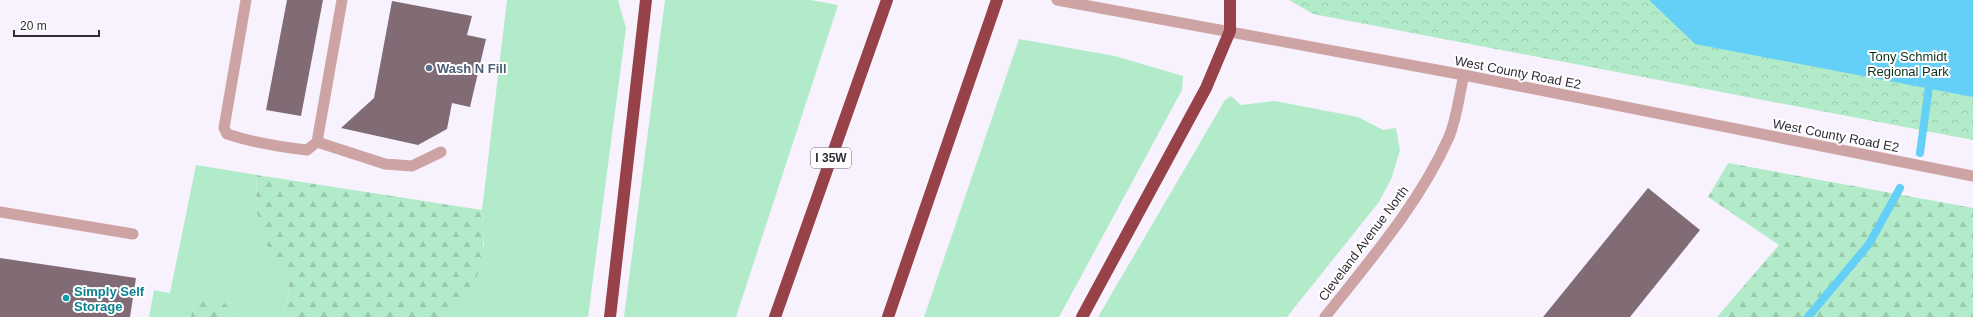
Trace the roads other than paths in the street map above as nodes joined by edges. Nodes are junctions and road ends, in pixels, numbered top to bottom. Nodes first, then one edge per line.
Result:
1 (246, 0) edge
2 (342, 0) edge
3 (646, 0) edge
4 (887, 0) edge
5 (997, 0) edge
6 (1057, 0) edge
7 (1230, 0) edge
8 (1230, 31) junction
9 (1464, 75) junction
10 (317, 142) junction
11 (441, 152) dead end
12 (1973, 176) edge
13 (0, 212) edge
14 (133, 234) dead end
15 (610, 317) edge
16 (775, 317) edge
17 (888, 317) edge
18 (1082, 317) edge
19 (1324, 317) edge

1 - 10 street
2 - 10 street
3 - 15 highway
4 - 16 highway, I 35W
5 - 17 highway
6 - 8 street, West County Road E2
7 - 8 highway
8 - 9 street, West County Road E2
8 - 18 highway
9 - 12 street, West County Road E2
9 - 19 street, Cleveland Avenue North
10 - 11 street
13 - 14 street

